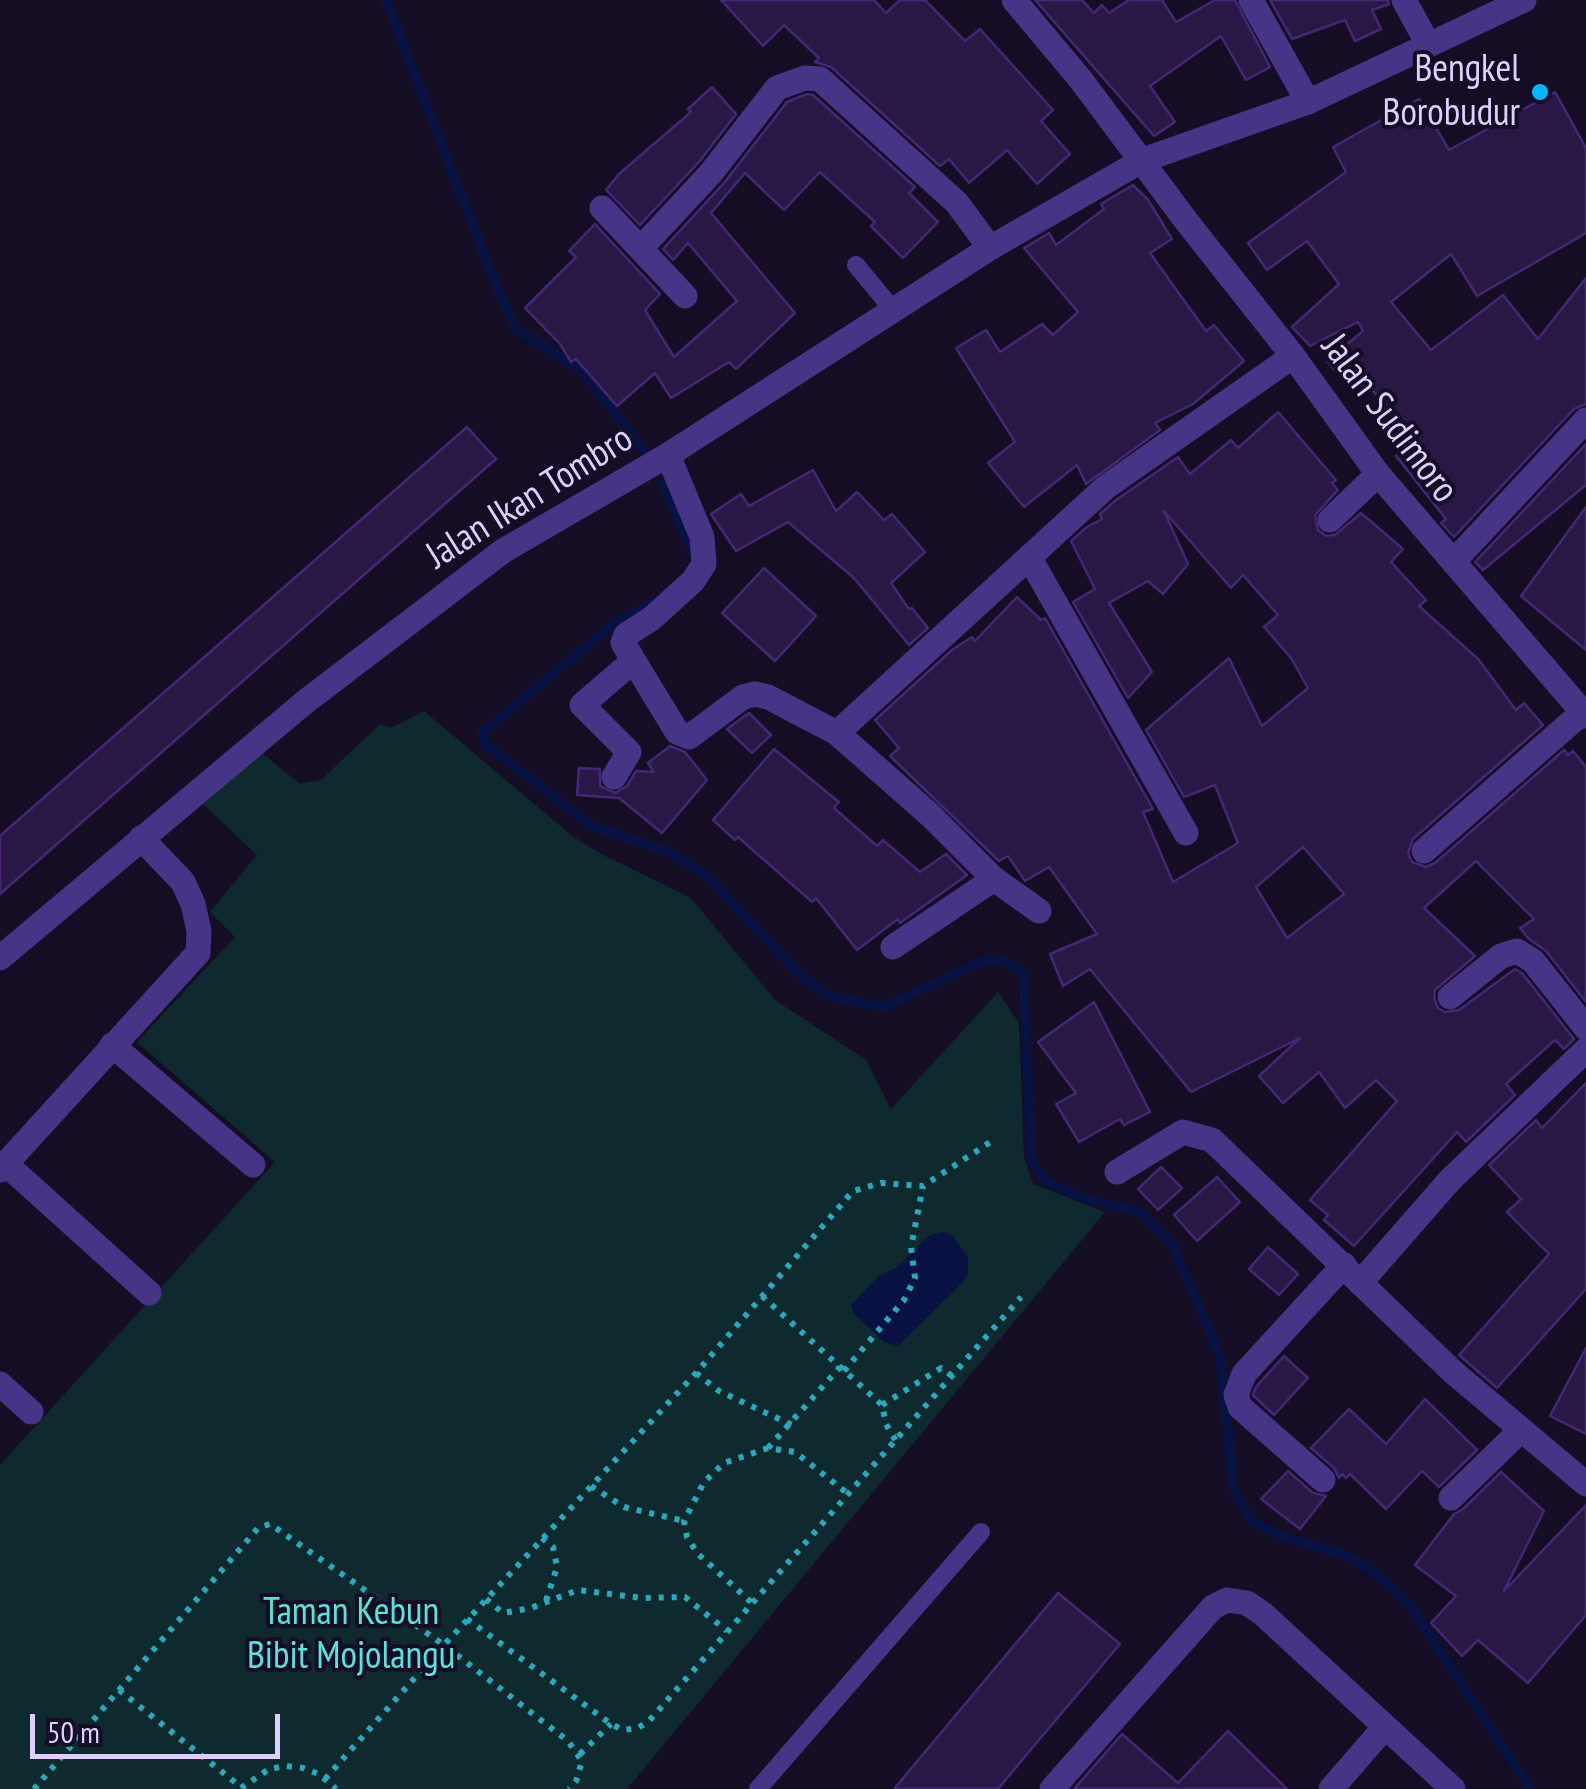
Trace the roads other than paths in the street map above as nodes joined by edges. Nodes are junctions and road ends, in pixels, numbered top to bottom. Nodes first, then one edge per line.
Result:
1 (1014, 0) edge
2 (1250, 0) edge
3 (1404, 0) edge
4 (1524, 0) edge
5 (1428, 44) junction
6 (1308, 102) junction
7 (1143, 160) junction
8 (602, 208) dead end
9 (642, 247) junction
10 (990, 248) junction
11 (856, 265) dead end
12 (686, 296) dead end
13 (894, 311) junction
14 (1293, 356) junction
15 (1586, 420) edge
16 (668, 455) junction
17 (1378, 474) junction
18 (1330, 520) dead end
19 (1029, 557) junction
20 (1454, 562) junction
21 (632, 662) junction
22 (1584, 714) edge
23 (837, 733) junction
24 (614, 778) dead end
25 (1186, 833) dead end
26 (142, 838) junction
27 (1424, 851) dead end
28 (994, 879) junction
29 (1038, 911) dead end
30 (893, 947) dead end
31 (0, 958) edge
32 (1450, 998) dead end
33 (1586, 1028) edge
34 (112, 1044) junction
35 (1586, 1050) edge
36 (253, 1165) dead end
37 (3, 1167) edge
38 (1118, 1172) dead end
39 (1352, 1274) junction
40 (148, 1293) dead end
41 (0, 1384) edge
42 (31, 1412) dead end
43 (1520, 1430) junction
44 (1323, 1480) dead end
45 (1586, 1484) edge
46 (1451, 1498) dead end
47 (981, 1532) dead end
48 (1385, 1726) junction
49 (758, 1789) edge
50 (1052, 1789) edge
51 (1331, 1789) edge
52 (1453, 1789) edge

1 - 7 street, Jalan Sudimoro
2 - 6 street
3 - 5 street
4 - 5 street
5 - 6 street
6 - 7 street
7 - 10 street, Jalan Ikan Tombro
7 - 14 street, Jalan Sudimoro
8 - 9 street
9 - 10 street
9 - 12 street
10 - 13 street, Jalan Ikan Tombro
11 - 13 lane
13 - 16 street, Jalan Ikan Tombro
14 - 17 street, Jalan Sudimoro
14 - 19 street
15 - 20 street
16 - 21 street
16 - 26 street, Jalan Ikan Tombro
17 - 18 street
17 - 20 street, Jalan Sudimoro
19 - 23 street
19 - 25 street
20 - 22 street, Jalan Sudimoro
21 - 23 street
21 - 24 street
22 - 27 street
23 - 28 street
26 - 31 street, Jalan Ikan Tombro
26 - 34 street
28 - 29 street
28 - 30 street
32 - 33 street
34 - 36 street
34 - 37 street
35 - 39 street
37 - 40 street
38 - 39 street
39 - 43 street
39 - 44 street
41 - 42 street
43 - 45 street
43 - 46 street
47 - 49 lane
48 - 50 street
48 - 51 street
48 - 52 street

